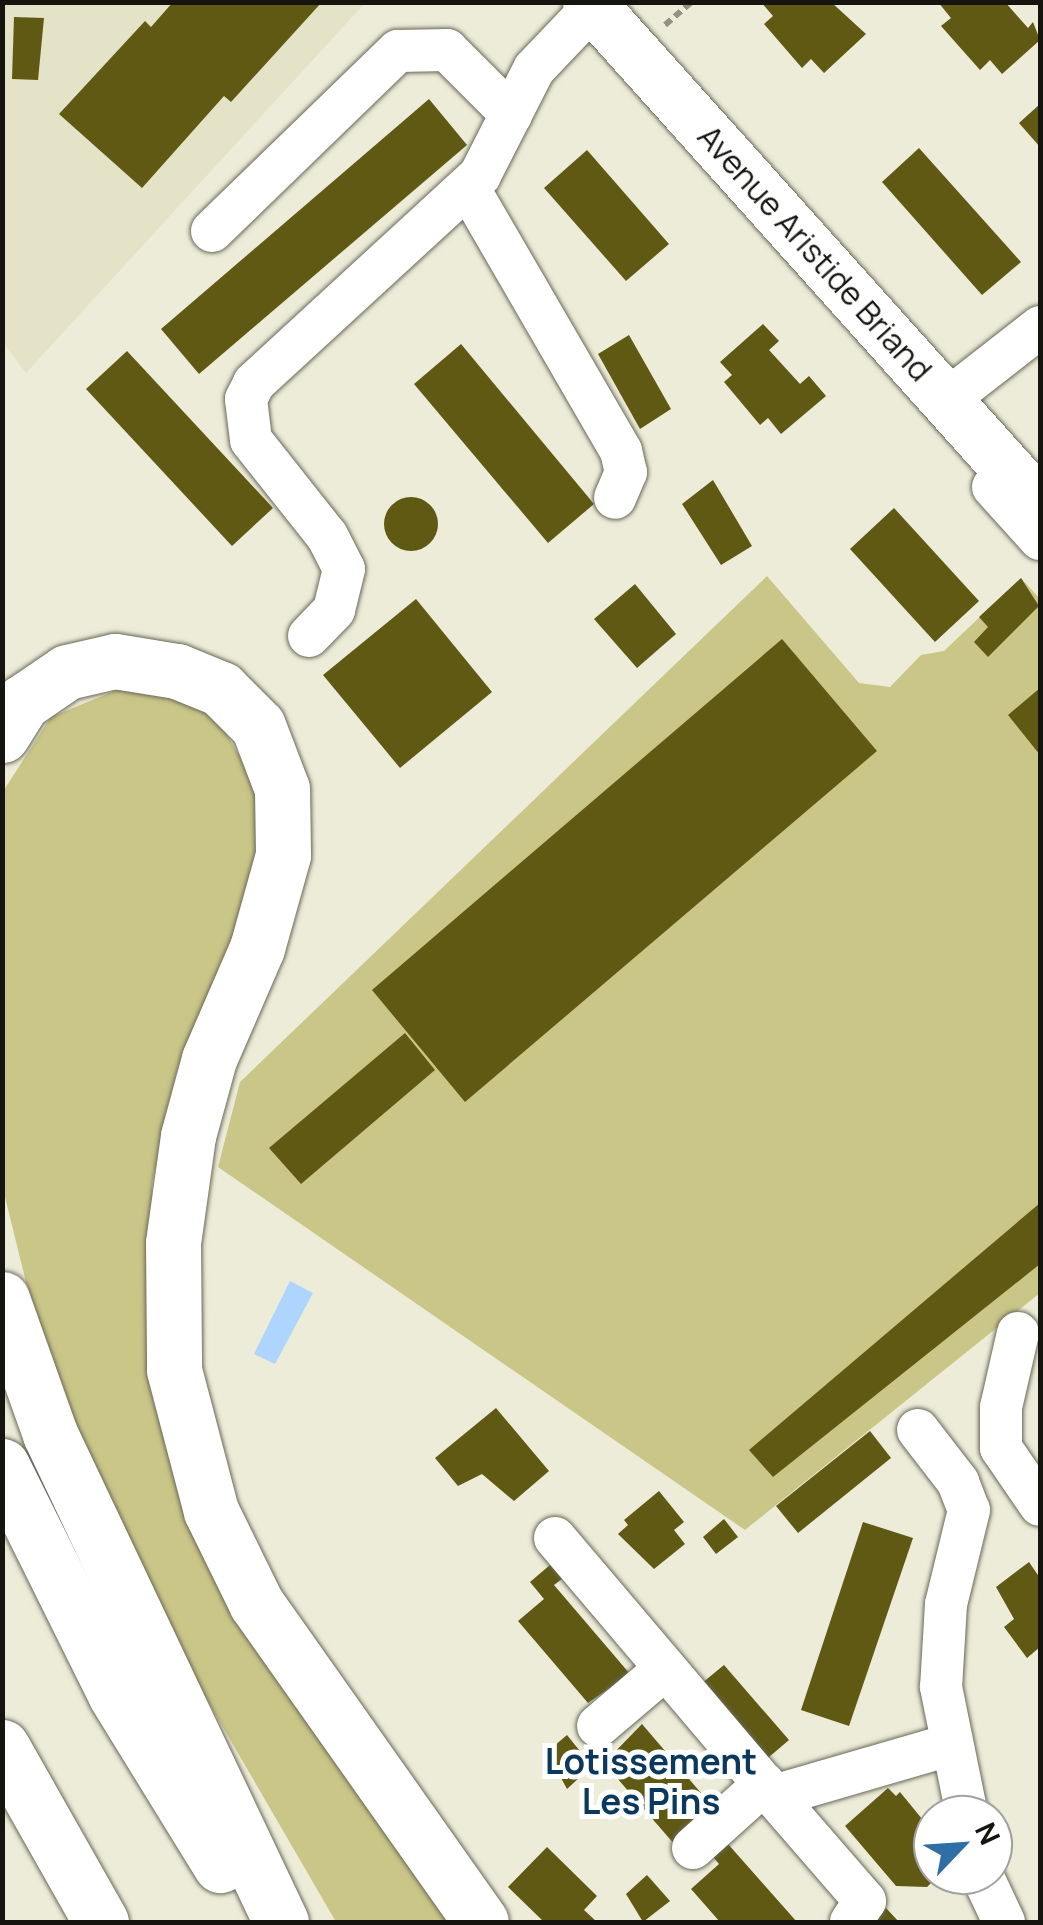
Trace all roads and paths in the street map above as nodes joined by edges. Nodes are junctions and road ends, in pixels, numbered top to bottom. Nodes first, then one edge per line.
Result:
1 (580, 9) edge
2 (511, 114) junction
3 (468, 187) junction
4 (212, 231) dead end
5 (1040, 326) edge
6 (948, 399) junction
7 (614, 498) dead end
8 (1040, 505) edge
9 (1040, 539) edge
10 (309, 636) dead end
11 (2, 735) edge
12 (2, 1300) edge
13 (1018, 1333) dead end
14 (918, 1430) dead end
15 (2, 1466) edge
16 (1040, 1506) edge
17 (556, 1538) dead end
18 (665, 1668) junction
19 (598, 1726) dead end
20 (2, 1746) edge
21 (950, 1746) junction
22 (769, 1790) junction
23 (961, 1795) edge
24 (2, 1815) edge
25 (693, 1848) dead end
26 (991, 1895) edge
27 (84, 1922) edge
28 (101, 1922) edge
29 (256, 1922) edge
30 (281, 1922) edge
31 (481, 1922) edge
32 (851, 1922) edge
33 (1004, 1922) edge

1 - 2 street
1 - 6 main road, Avenue Aristide Briand
1 - 9 street
2 - 3 street
2 - 4 street
3 - 7 street
3 - 10 street
5 - 6 street
6 - 8 main road, Avenue Aristide Briand
11 - 31 highway
12 - 30 highway
13 - 16 street
14 - 21 street
15 - 29 highway
17 - 18 street
18 - 19 street
18 - 22 street
20 - 28 highway
21 - 22 street
21 - 23 street
22 - 25 street
22 - 32 street
24 - 27 highway
26 - 33 street

